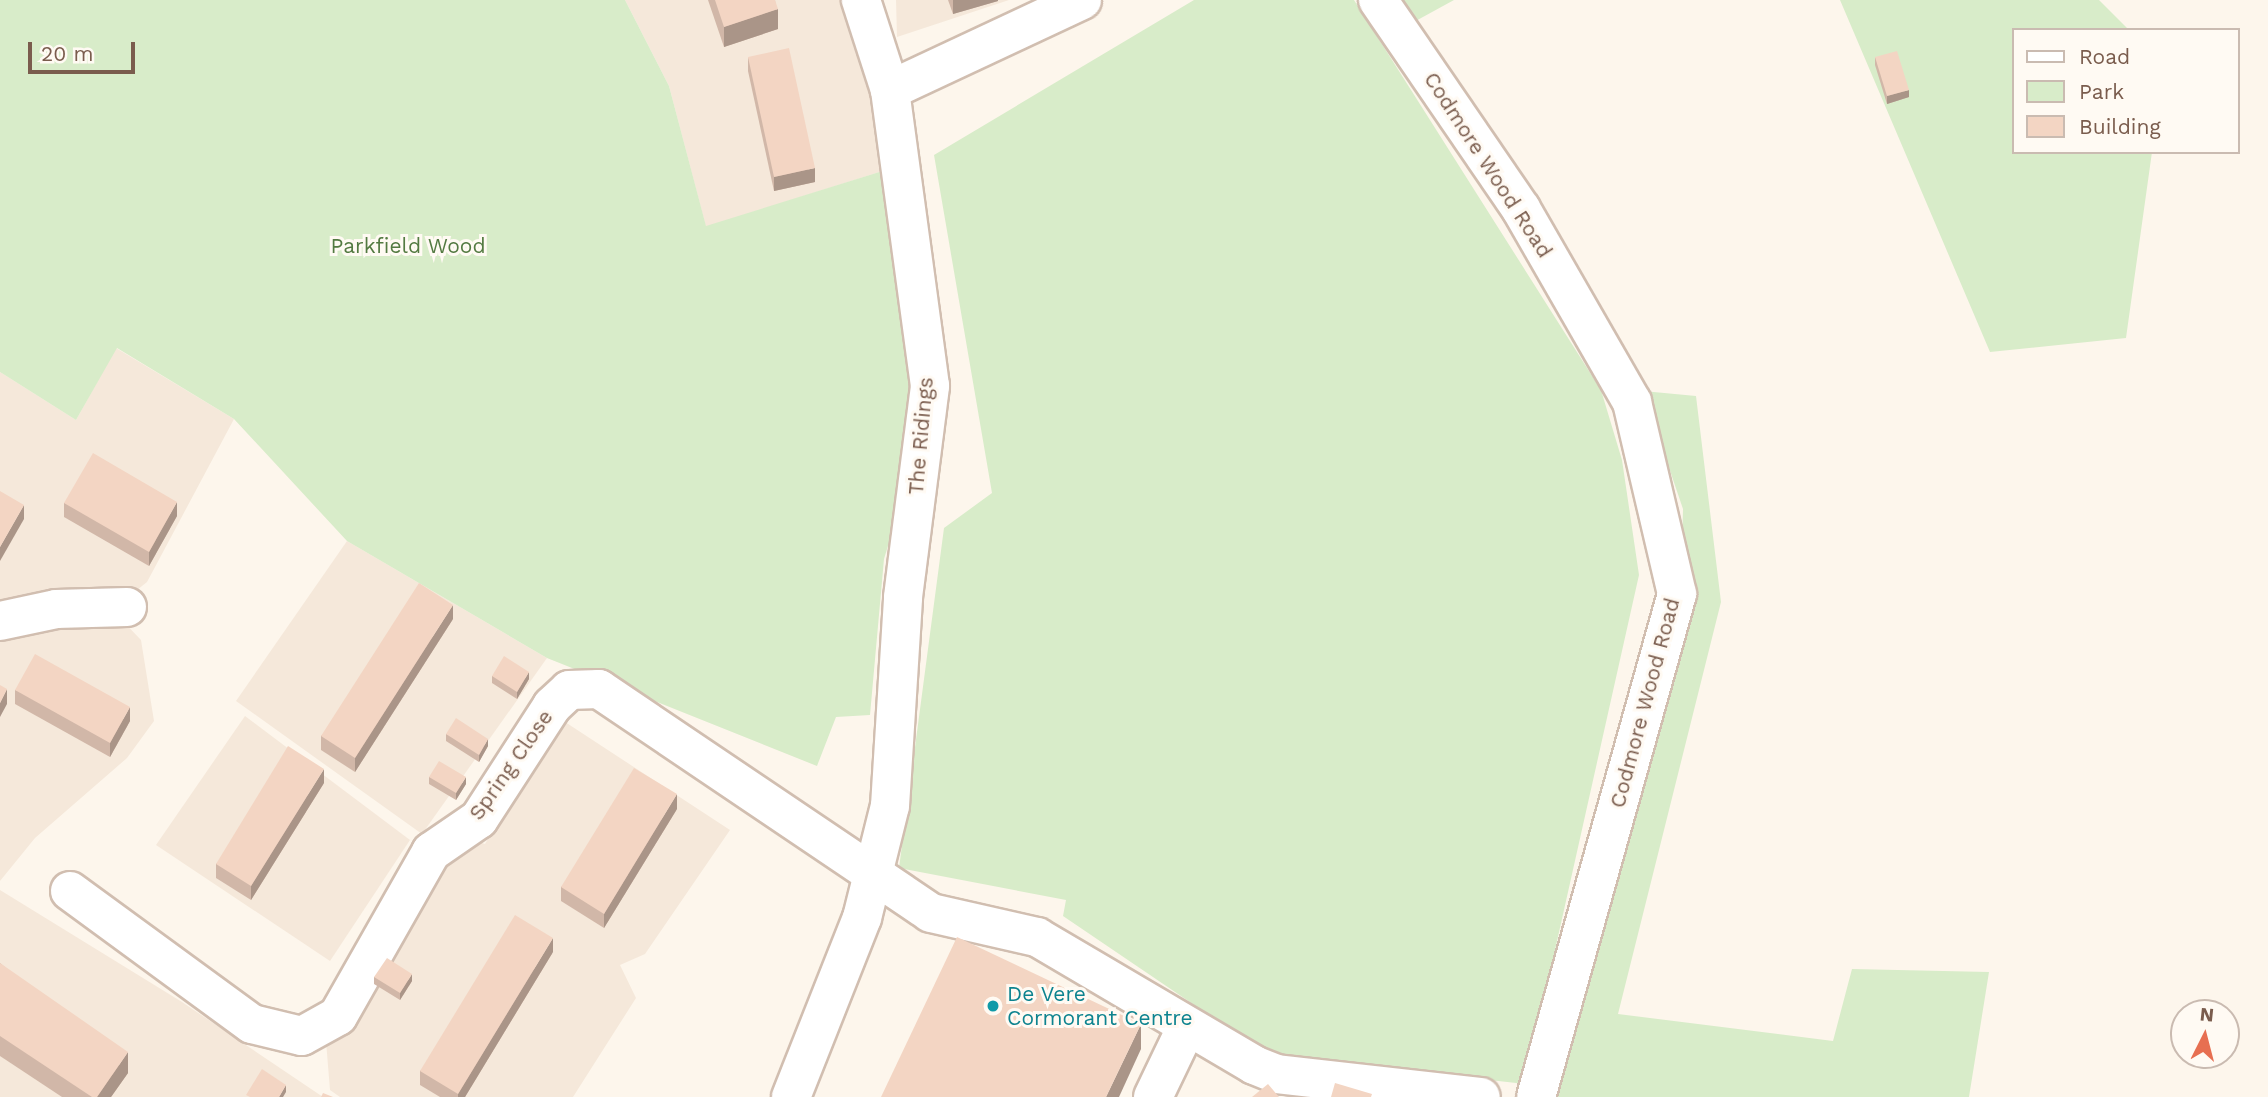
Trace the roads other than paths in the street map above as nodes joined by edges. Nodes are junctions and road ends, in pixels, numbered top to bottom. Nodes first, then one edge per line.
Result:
1 (861, 0) edge
2 (1082, 0) edge
3 (1378, 0) edge
4 (890, 90) junction
5 (127, 607) dead end
6 (0, 621) edge
7 (875, 877) junction
8 (70, 891) dead end
9 (1186, 1028) junction
10 (791, 1097) edge
11 (1153, 1097) edge
12 (1481, 1097) edge
13 (1536, 1097) edge

1 - 4 street, The Ridings
2 - 4 street
3 - 13 street, Codmore Wood Road
4 - 7 street, The Ridings
5 - 6 street
7 - 8 street, Spring Close
7 - 9 street, Spring Close
7 - 10 street, The Ridings
9 - 11 street
9 - 12 street, Spring Close

